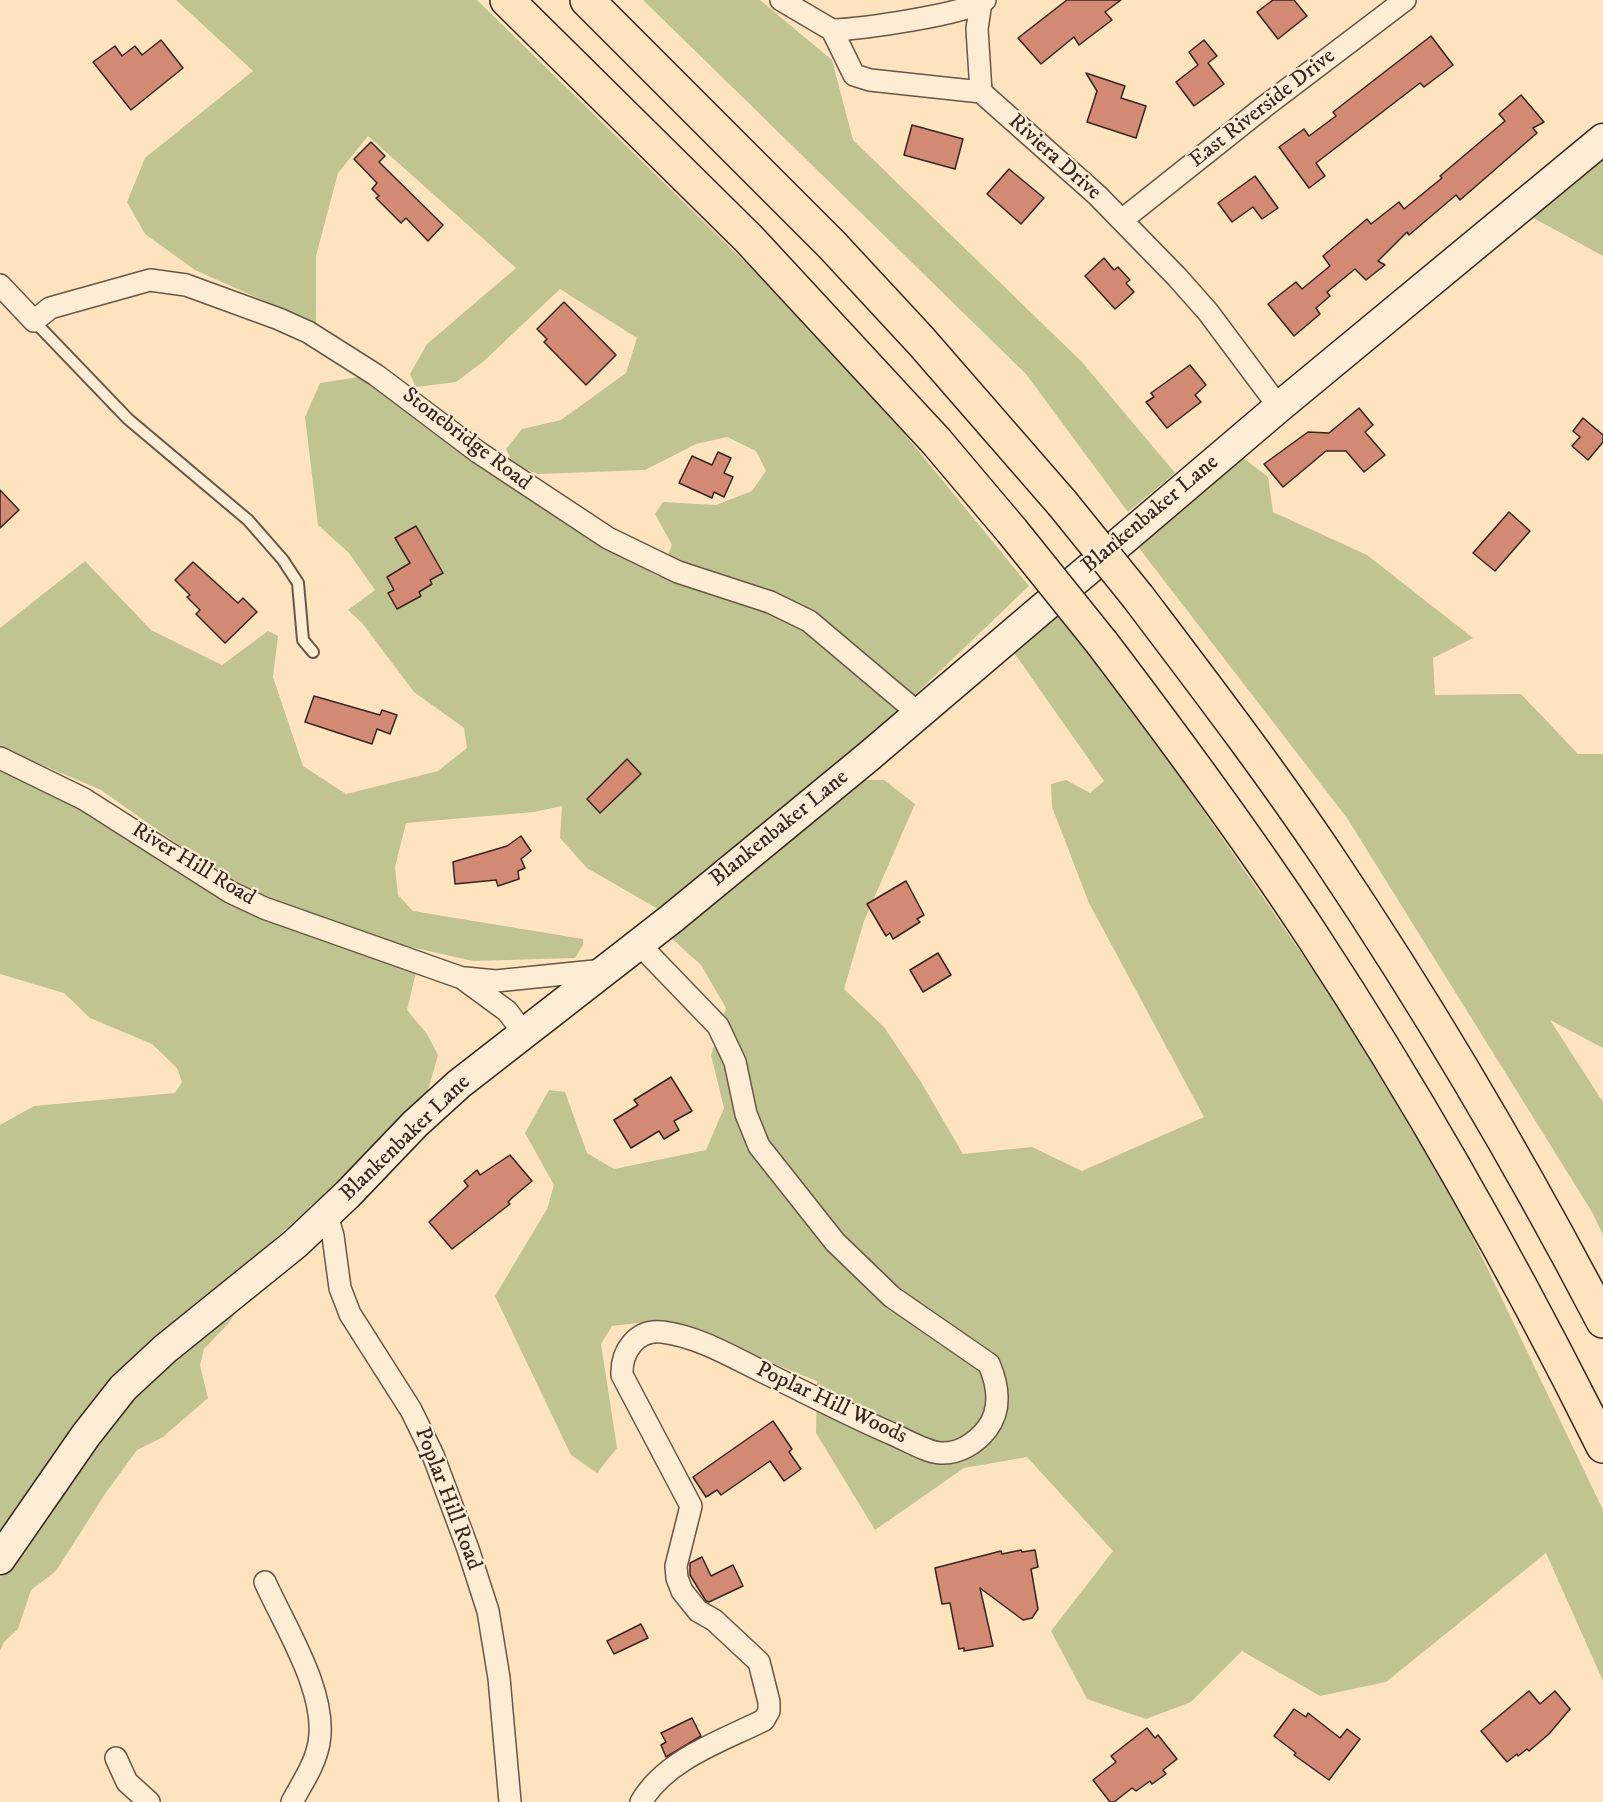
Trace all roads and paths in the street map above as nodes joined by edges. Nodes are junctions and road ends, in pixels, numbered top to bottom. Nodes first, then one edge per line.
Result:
1 (507, 0) edge
2 (587, 0) edge
3 (781, 0) edge
4 (1405, 0) edge
5 (983, 1) edge
6 (832, 30) junction
7 (981, 92) junction
8 (1603, 139) edge
9 (1122, 220) junction
10 (0, 285) edge
11 (34, 321) junction
12 (1279, 407) junction
13 (313, 652) dead end
14 (918, 713) junction
15 (0, 758) edge
16 (639, 944) junction
17 (605, 970) junction
18 (462, 978) junction
19 (524, 1032) junction
20 (327, 1215) junction
21 (1603, 1321) edge
22 (1603, 1446) edge
23 (0, 1559) edge
24 (265, 1582) dead end
25 (116, 1758) dead end
26 (149, 1802) edge
27 (292, 1802) edge
28 (510, 1802) edge
29 (641, 1802) edge

1 - 22 highway, bridge
2 - 21 highway, bridge
3 - 6 street
4 - 9 street, East Riverside Drive
5 - 6 street
5 - 7 street
6 - 7 street
7 - 9 street, Riviera Drive
8 - 12 street, Blankenbaker Lane
9 - 12 street, Riviera Drive
10 - 11 street
11 - 13 lane
11 - 14 street, Stonebridge Road
12 - 14 street, Blankenbaker Lane
14 - 16 street, Blankenbaker Lane
15 - 18 street, River Hill Road
16 - 17 street, Blankenbaker Lane
16 - 29 street, Poplar Hill Woods
17 - 18 street, River Hill Road
17 - 19 street, Blankenbaker Lane
18 - 19 street, River Hill Road
19 - 20 street, Blankenbaker Lane
20 - 23 street, Blankenbaker Lane
20 - 28 street, Poplar Hill Road
24 - 27 street
25 - 26 street

